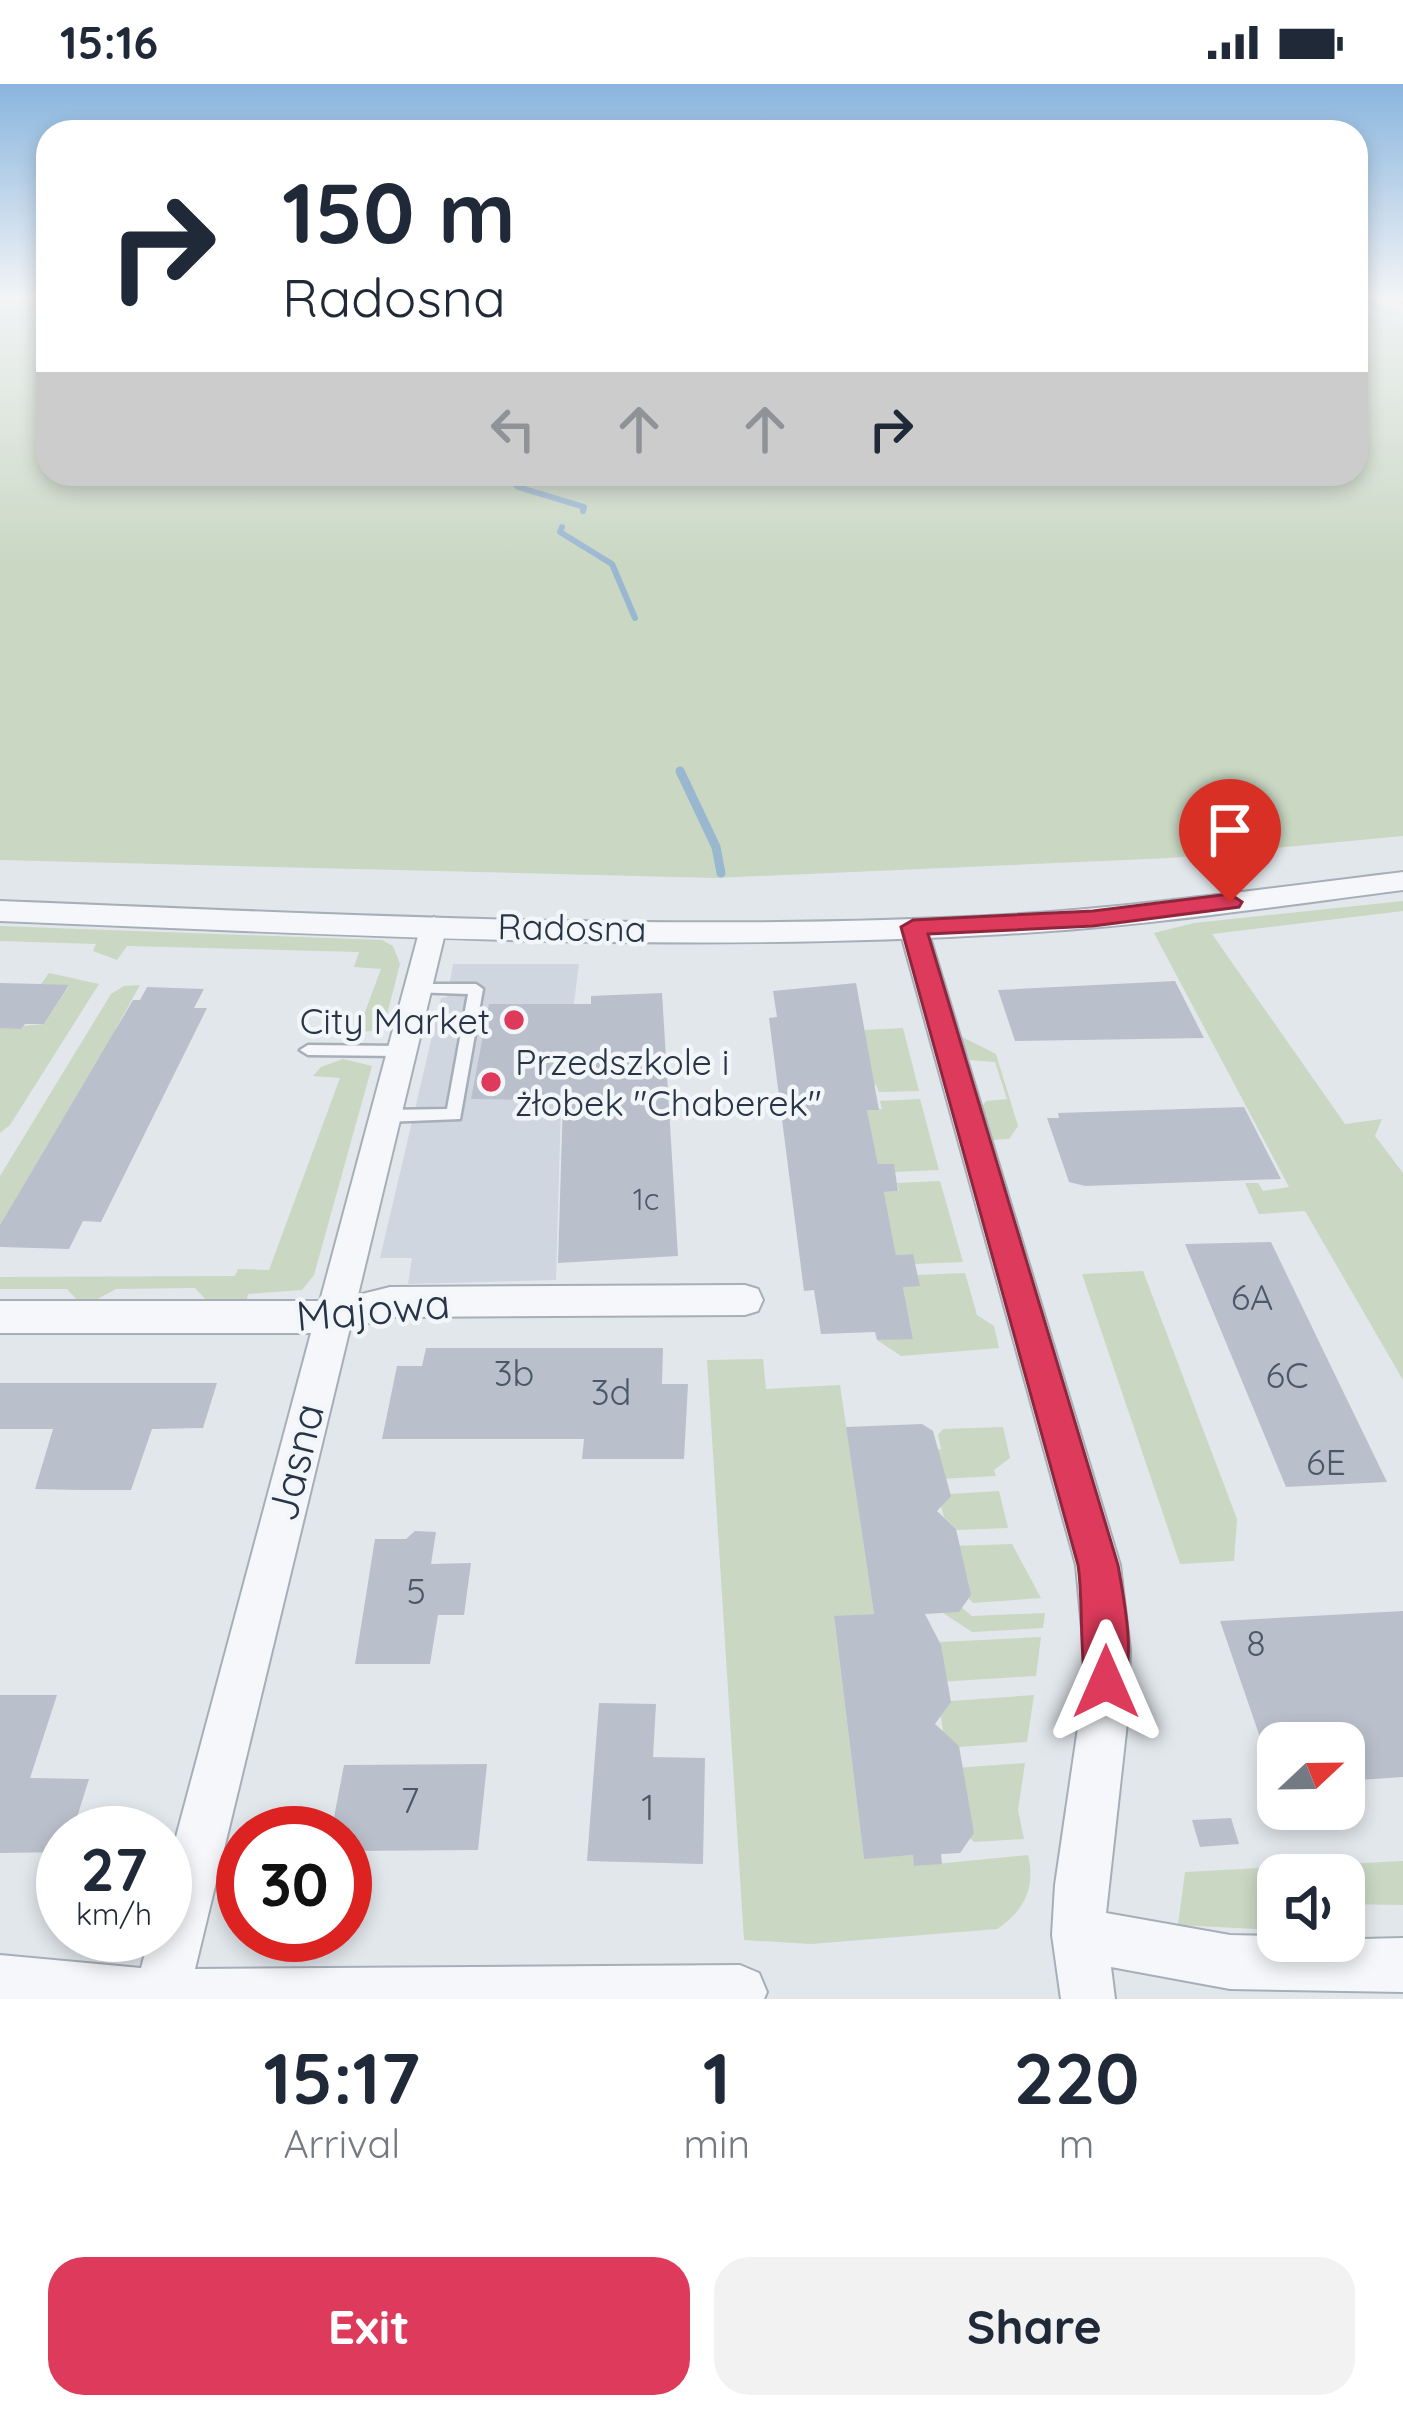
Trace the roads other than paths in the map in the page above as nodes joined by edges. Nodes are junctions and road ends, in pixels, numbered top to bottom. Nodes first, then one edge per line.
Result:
1 (1403, 881) edge
2 (0, 911) edge
3 (434, 926) junction
4 (913, 927) junction
5 (416, 989) junction
6 (308, 1050) dead end
7 (400, 1051) junction
8 (382, 1116) junction
9 (746, 1300) dead end
10 (0, 1317) edge
11 (332, 1317) junction
12 (1079, 1935) junction
13 (1403, 1965) edge
14 (0, 1982) edge
15 (740, 1992) dead end
16 (160, 1998) edge
17 (1088, 1999) edge

1 - 4 street, Radosna
2 - 3 street, Radosna
3 - 4 street, Radosna
3 - 5 street, Jasna
4 - 12 street
5 - 7 street, Jasna
5 - 8 lane
6 - 7 lane
7 - 8 street, Jasna
8 - 11 street, Jasna
9 - 11 street, Majowa
10 - 11 street, Majowa
11 - 16 street, Jasna
12 - 13 street
12 - 17 street
14 - 16 street
15 - 16 street

